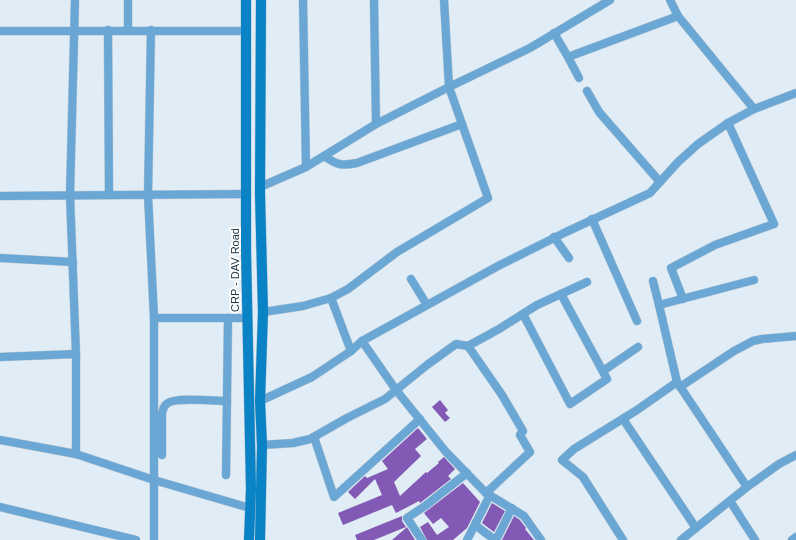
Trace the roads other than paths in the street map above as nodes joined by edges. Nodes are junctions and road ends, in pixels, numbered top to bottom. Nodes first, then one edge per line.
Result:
1 (75, 0) edge
2 (128, 0) edge
3 (246, 0) edge
4 (261, 0) edge
5 (303, 0) edge
6 (374, 0) edge
7 (444, 0) edge
8 (610, 0) edge
9 (670, 0) edge
10 (678, 16) junction
11 (0, 30) edge
12 (74, 30) junction
13 (108, 30) junction
14 (128, 30) junction
15 (151, 30) junction
16 (246, 31) junction
17 (554, 34) junction
18 (568, 57) junction
19 (579, 78) dead end
20 (449, 87) junction
21 (587, 91) dead end
22 (796, 93) edge
23 (754, 109) junction
24 (728, 123) junction
25 (376, 124) junction
26 (462, 124) junction
27 (324, 156) junction
28 (306, 167) junction
29 (660, 182) junction
30 (260, 187) junction
31 (247, 194) junction
32 (70, 195) junction
33 (109, 195) junction
34 (148, 195) junction
35 (0, 196) edge
36 (592, 220) junction
37 (554, 238) junction
38 (0, 258) edge
39 (569, 258) dead end
40 (73, 262) junction
41 (246, 262) junction
42 (262, 263) junction
43 (411, 279) dead end
44 (653, 280) dead end
45 (754, 280) dead end
46 (587, 282) dead end
47 (561, 294) junction
48 (330, 298) junction
49 (683, 299) junction
50 (427, 305) junction
51 (659, 305) junction
52 (263, 312) junction
53 (523, 314) junction
54 (154, 318) junction
55 (228, 318) junction
56 (247, 318) junction
57 (637, 321) dead end
58 (796, 336) edge
59 (362, 340) junction
60 (468, 346) junction
61 (638, 347) dead end
62 (351, 351) junction
63 (76, 354) junction
64 (0, 357) edge
65 (603, 371) junction
66 (679, 385) junction
67 (396, 390) junction
68 (227, 401) junction
69 (260, 401) junction
70 (420, 419) junction
71 (623, 419) junction
72 (314, 437) junction
73 (0, 440) edge
74 (262, 445) junction
75 (76, 454) junction
76 (162, 455) dead end
77 (796, 455) edge
78 (467, 473) junction
79 (226, 475) dead end
80 (154, 480) junction
81 (747, 487) junction
82 (488, 494) junction
83 (730, 501) junction
84 (0, 507) edge
85 (250, 508) junction
86 (512, 508) junction
87 (475, 526) junction
88 (696, 528) junction
89 (796, 537) edge
90 (136, 540) edge
91 (154, 540) edge
92 (249, 540) edge
93 (260, 540) edge
94 (422, 540) edge
95 (467, 540) edge
96 (496, 540) edge
97 (541, 540) edge
98 (623, 540) edge
99 (681, 540) edge
100 (755, 540) edge
101 (792, 540) edge

1 - 12 street
2 - 14 street
3 - 16 street, CRP - DAV Road
4 - 30 street
5 - 28 street
6 - 25 street
7 - 20 street
8 - 17 street
9 - 10 street
10 - 18 street
10 - 23 street
11 - 12 street
12 - 13 street
12 - 32 street
13 - 14 street
13 - 33 street
14 - 15 street
15 - 16 street
15 - 34 street
16 - 31 street, CRP - DAV Road
17 - 18 street
17 - 20 street
18 - 19 street
20 - 25 street
20 - 26 street
21 - 29 street
22 - 23 street
23 - 24 street
24 - 29 street
24 - 49 street
25 - 27 street
26 - 27 street
26 - 48 street
27 - 28 street
28 - 30 street
29 - 36 street
30 - 42 street
31 - 34 street
31 - 41 street, CRP - DAV Road
32 - 33 street
32 - 35 street
32 - 40 street
33 - 34 street
34 - 54 street
36 - 37 street
36 - 57 street
37 - 39 street
37 - 50 street
38 - 40 street
40 - 63 street
41 - 42 street
41 - 56 street, CRP - DAV Road
42 - 52 street
43 - 50 street
44 - 51 street
45 - 49 street
46 - 47 street
47 - 53 street
47 - 65 street
48 - 52 street
48 - 62 street
49 - 51 street
50 - 59 street
51 - 66 street
52 - 69 street
53 - 60 street
53 - 65 street
54 - 55 street
54 - 80 street
55 - 56 street
55 - 68 street
56 - 85 street, CRP - DAV Road
58 - 66 street
59 - 62 street
59 - 67 street
60 - 67 street
60 - 82 street
61 - 65 street
62 - 69 street
63 - 64 street
63 - 75 street
66 - 71 street
66 - 81 street
67 - 70 street
67 - 72 street
68 - 76 street
68 - 79 street
69 - 74 street
70 - 72 street
70 - 78 street
71 - 88 street
71 - 98 street
72 - 74 street
73 - 75 street
74 - 93 street
75 - 80 street
77 - 81 street
78 - 82 street
78 - 94 street
80 - 85 street
80 - 91 street
81 - 83 street
82 - 86 street
82 - 87 street
83 - 88 street
83 - 100 street
84 - 90 street
85 - 92 street, CRP - DAV Road
86 - 96 street
86 - 97 street
87 - 95 street
87 - 96 street
88 - 99 street
89 - 101 street

